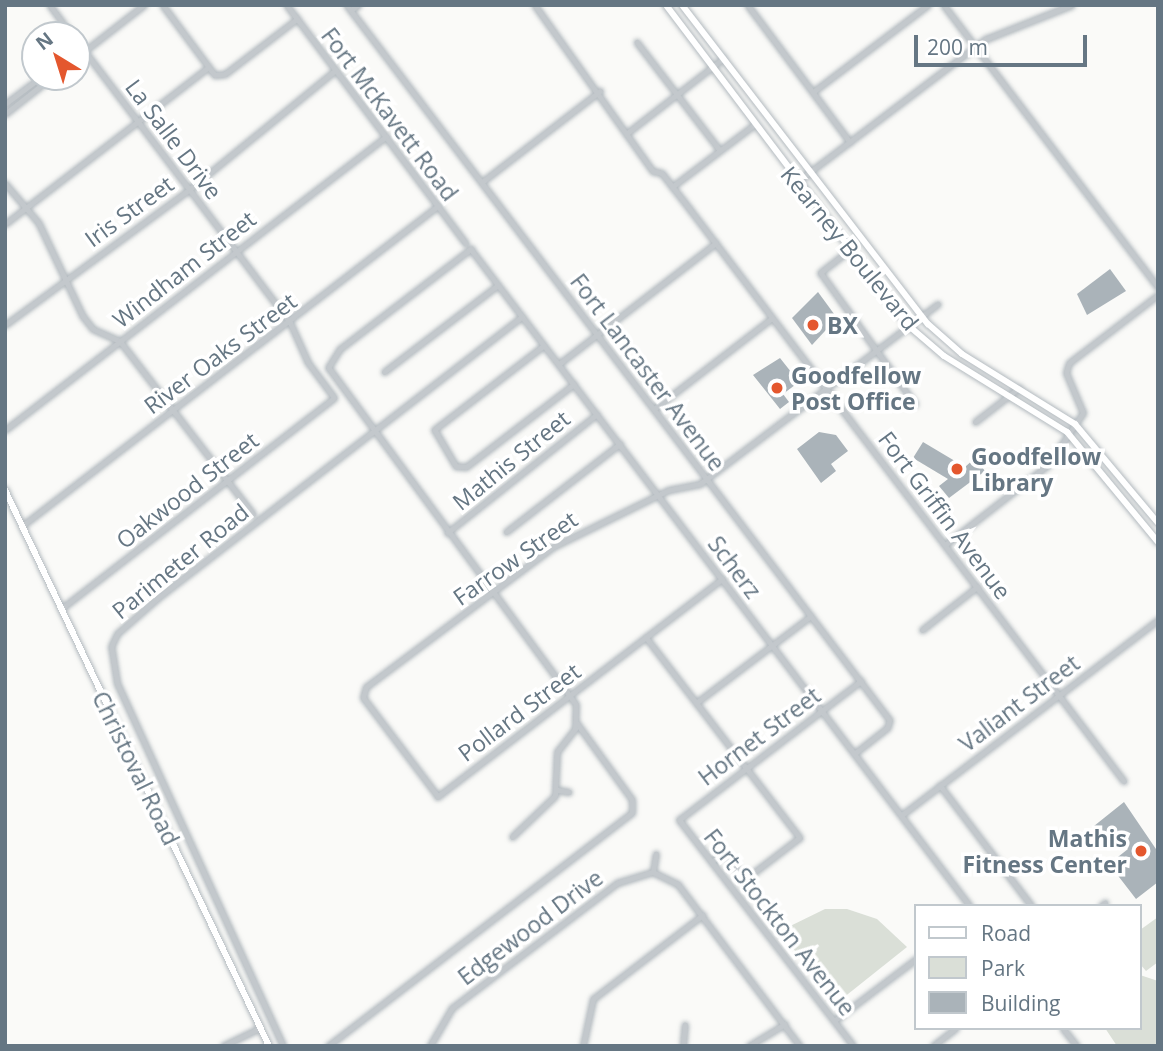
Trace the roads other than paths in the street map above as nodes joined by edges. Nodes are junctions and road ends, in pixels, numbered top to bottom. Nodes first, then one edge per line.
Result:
1 (50, 5) edge
2 (144, 5) edge
3 (163, 5) edge
4 (287, 5) edge
5 (358, 5) edge
6 (536, 5) edge
7 (666, 5) edge
8 (682, 5) edge
9 (747, 5) edge
10 (928, 5) edge
11 (944, 5) edge
12 (1072, 5) edge
13 (349, 8) edge
14 (297, 19) junction
15 (62, 21) edge
16 (637, 42) dead end
17 (91, 46) edge
18 (976, 46) junction
19 (724, 58) junction
20 (91, 59) edge
21 (209, 66) junction
22 (711, 68) junction
23 (336, 71) junction
24 (22, 91) edge
25 (34, 91) edge
26 (600, 91) junction
27 (813, 92) junction
28 (677, 94) junction
29 (5, 104) edge
30 (5, 114) edge
31 (137, 121) junction
32 (754, 125) junction
33 (626, 134) junction
34 (386, 136) junction
35 (850, 142) junction
36 (720, 150) junction
37 (811, 171) junction
38 (482, 182) junction
39 (796, 182) junction
40 (5, 183) edge
41 (672, 187) junction
42 (190, 189) junction
43 (438, 206) junction
44 (27, 207) junction
45 (5, 224) edge
46 (864, 240) junction
47 (466, 243) dead end
48 (716, 243) junction
49 (235, 251) junction
50 (849, 251) junction
51 (65, 279) junction
52 (498, 285) junction
53 (1158, 287) edge
54 (1158, 295) edge
55 (938, 304) dead end
56 (921, 316) junction
57 (522, 317) junction
58 (772, 317) junction
59 (290, 323) junction
60 (5, 325) edge
61 (909, 326) junction
62 (597, 335) junction
63 (120, 341) junction
64 (544, 345) junction
65 (875, 352) junction
66 (559, 364) junction
67 (384, 372) dead end
68 (574, 384) junction
69 (827, 388) junction
70 (1019, 388) junction
71 (1010, 395) junction
72 (334, 398) joint
73 (915, 404) dead end
74 (654, 409) junction
75 (172, 410) junction
76 (597, 414) junction
77 (975, 422) dead end
78 (1075, 424) junction
79 (5, 430) edge
80 (1067, 432) junction
81 (371, 434) junction
82 (620, 444) junction
83 (708, 479) junction
84 (228, 481) junction
85 (5, 490) edge
86 (659, 496) junction
87 (253, 514) dead end
88 (1158, 523) edge
89 (22, 526) junction
90 (506, 532) dead end
91 (447, 533) junction
92 (1158, 542) edge
93 (945, 545) junction
94 (723, 579) junction
95 (977, 587) junction
96 (492, 593) junction
97 (61, 609) junction
98 (811, 616) junction
99 (1158, 620) edge
100 (922, 631) dead end
101 (646, 637) junction
102 (772, 645) junction
103 (861, 681) junction
104 (1058, 694) junction
105 (363, 695) joint
106 (570, 695) junction
107 (696, 703) junction
108 (821, 711) junction
109 (577, 724) junction
110 (855, 754) junction
111 (747, 769) junction
112 (1125, 781) dead end
113 (940, 785) junction
114 (558, 790) junction
115 (569, 792) dead end
116 (902, 815) junction
117 (679, 820) joint
118 (512, 837) dead end
119 (656, 854) dead end
120 (712, 862) junction
121 (653, 872) junction
122 (969, 904) edge
123 (1030, 904) edge
124 (703, 915) junction
125 (914, 961) edge
126 (834, 1021) junction
127 (785, 1024) junction
128 (685, 1025) dead end
129 (261, 1028) junction
130 (953, 1030) edge
131 (1064, 1030) edge
132 (223, 1046) edge
133 (269, 1046) edge
134 (283, 1046) edge
135 (328, 1046) edge
136 (430, 1046) edge
137 (583, 1046) edge
138 (683, 1046) edge
139 (749, 1046) edge
140 (800, 1046) edge
141 (853, 1046) edge
142 (933, 1046) edge
143 (1076, 1046) edge

1 - 15 street
2 - 17 street
3 - 21 street
4 - 14 street, Fort McKavett Road
5 - 13 street
6 - 26 street, Fort Griffin Avenue
7 - 22 street, Kearney Boulevard
8 - 19 street, Kearney Boulevard
9 - 27 street
10 - 27 street
11 - 18 street
12 - 18 street
13 - 38 street, Fort Lancaster Avenue
14 - 21 street
14 - 23 street, Fort McKavett Road
16 - 28 street
18 - 35 street
18 - 53 street
19 - 22 street
19 - 37 street, Kearney Boulevard
20 - 31 street, La Salle Drive
21 - 31 street
22 - 28 street
22 - 32 street, Kearney Boulevard
23 - 34 street, Fort McKavett Road
23 - 42 street, Iris Street
24 - 29 street
25 - 30 street
26 - 33 street, Fort Griffin Avenue
26 - 38 street
27 - 35 street
28 - 33 street
28 - 36 street
31 - 42 street, La Salle Drive
31 - 44 street
32 - 36 street
32 - 39 street, Kearney Boulevard
33 - 41 street, Fort Griffin Avenue
34 - 43 street, Fort McKavett Road
34 - 49 street, Windham Street
35 - 37 street
36 - 41 street
37 - 39 street
37 - 46 street, Kearney Boulevard
38 - 62 street, Fort Lancaster Avenue
39 - 50 street, Kearney Boulevard
40 - 44 street
41 - 48 street, Fort Griffin Avenue
42 - 49 street, La Salle Drive
42 - 51 street, Iris Street
43 - 47 street, Fort McKavett Road
43 - 59 street, River Oaks Street
44 - 45 street
44 - 51 street
46 - 50 street
46 - 56 street, Kearney Boulevard
48 - 58 street, Fort Griffin Avenue
48 - 62 street
49 - 59 street, La Salle Drive
49 - 63 street, Windham Street
50 - 61 street, Kearney Boulevard
50 - 65 street
51 - 60 street, Iris Street
51 - 63 street
52 - 57 street, Scherz
52 - 67 street
52 - 81 street, Scherz
54 - 78 street
55 - 56 street, Farrow Street
56 - 61 street, Farrow Street
56 - 70 street, Kearney Boulevard
57 - 64 street, Scherz
57 - 81 street, Parimeter Road
58 - 69 street, Fort Griffin Avenue
58 - 74 street
59 - 72 street, La Salle Drive
59 - 75 street, River Oaks Street
61 - 65 street, Farrow Street
61 - 71 street, Kearney Boulevard
62 - 66 street
62 - 74 street, Fort Lancaster Avenue
63 - 75 street
63 - 79 street, Windham Street
64 - 66 street, Scherz
64 - 68 street
65 - 69 street, Farrow Street
65 - 73 street
66 - 68 street, Scherz
68 - 76 street, Scherz
69 - 83 street, Farrow Street
69 - 93 street, Fort Griffin Avenue
70 - 71 street
70 - 78 street, Kearney Boulevard
71 - 77 street
71 - 80 street, Kearney Boulevard
72 - 84 street, Oakwood Street
74 - 83 street, Fort Lancaster Avenue
75 - 84 street
75 - 89 street, River Oaks Street
76 - 82 street, Scherz
76 - 91 street, Mathis Street
78 - 80 street
78 - 88 street, Kearney Boulevard
80 - 92 street, Kearney Boulevard
80 - 93 street
81 - 91 street
81 - 134 street, Parimeter Road
82 - 86 street, Scherz
82 - 90 street
83 - 86 street, Farrow Street
83 - 98 street, Fort Lancaster Avenue
84 - 87 street
84 - 97 street, Oakwood Street
85 - 89 street, Christoval Road
86 - 94 street, Scherz
86 - 96 street, Farrow Street
89 - 97 street, Christoval Road
91 - 96 street
93 - 95 street, Fort Griffin Avenue
94 - 101 street, Pollard Street
94 - 102 street, Scherz
95 - 100 street
95 - 104 street, Fort Griffin Avenue
96 - 105 street, Farrow Street
96 - 106 street
97 - 129 street, Christoval Road
98 - 102 street
98 - 103 street, Fort Lancaster Avenue
99 - 104 street, Valiant Street
101 - 106 street, Pollard Street
101 - 107 street
102 - 107 street
102 - 108 street, Scherz
103 - 108 street, Hornet Street
103 - 110 street, Fort Lancaster Avenue
104 - 112 street, Fort Griffin Avenue
104 - 113 street, Valiant Street
105 - 106 street, Pollard Street
106 - 109 street
107 - 111 street
108 - 110 street, Scherz
108 - 111 street, Hornet Street
109 - 114 street
109 - 135 street
110 - 116 street, Scherz
111 - 117 street, Hornet Street
111 - 120 street
113 - 116 street, Valiant Street
113 - 123 street
114 - 115 street
114 - 118 street
116 - 122 street, Scherz
117 - 120 street, Fort Stockton Avenue
119 - 121 street
120 - 126 street, Fort Stockton Avenue
121 - 124 street
121 - 136 street, Edgewood Drive
124 - 127 street
124 - 137 street
125 - 126 street
126 - 141 street, Fort Stockton Avenue
127 - 139 street
127 - 140 street
128 - 138 street
129 - 132 street
129 - 133 street, Christoval Road
130 - 142 street
131 - 143 street

